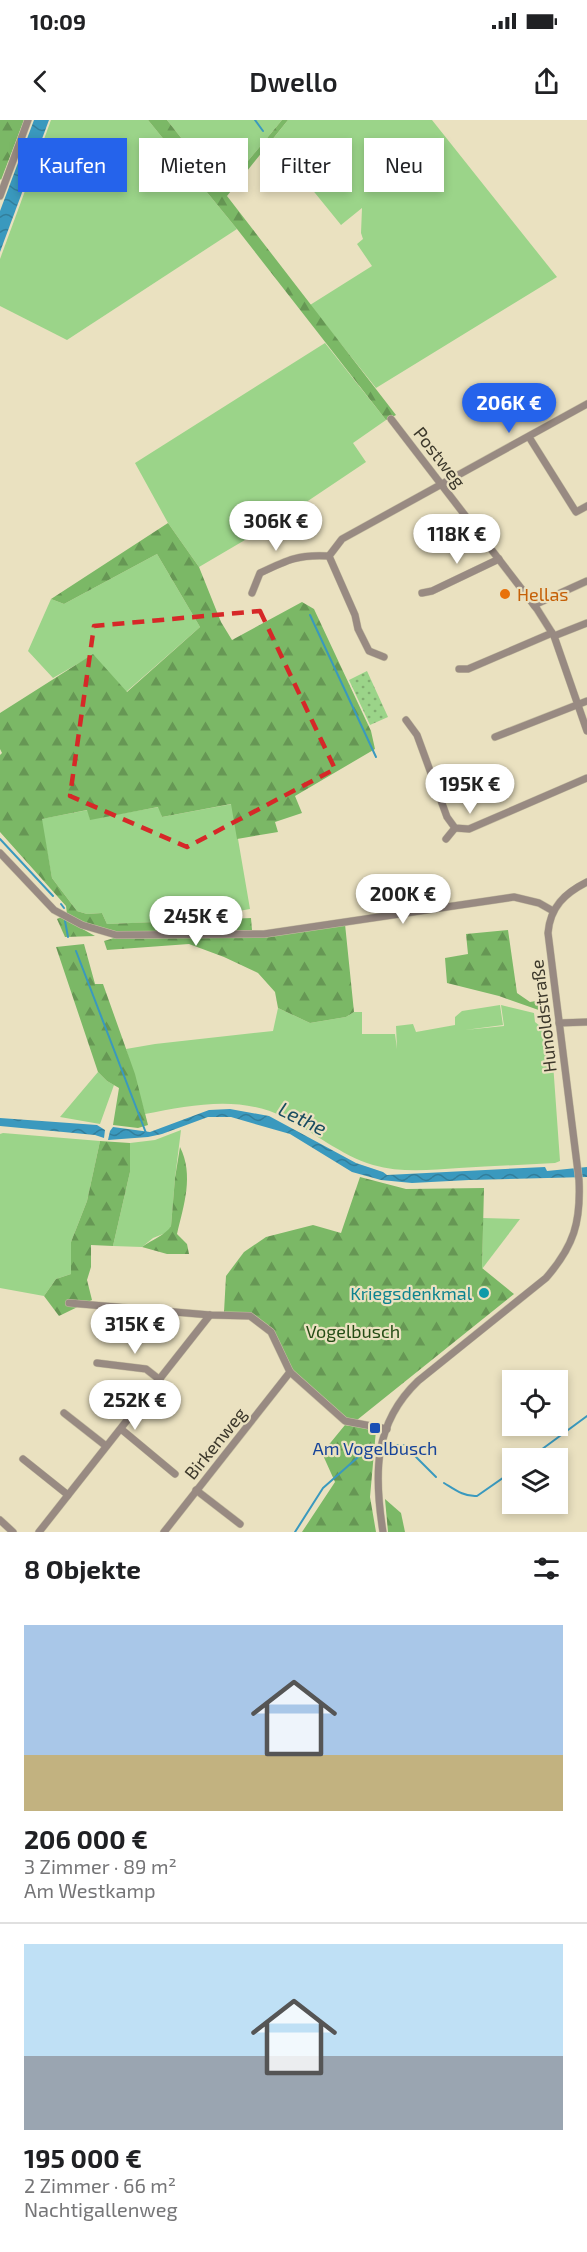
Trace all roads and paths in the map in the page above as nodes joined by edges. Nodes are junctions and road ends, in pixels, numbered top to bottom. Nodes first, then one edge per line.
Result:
1 (28, 120) edge
2 (0, 196) edge
3 (587, 404) edge
4 (392, 419) dead end
5 (529, 436) junction
6 (443, 485) junction
7 (587, 506) edge
8 (329, 556) junction
9 (499, 559) junction
10 (587, 581) edge
11 (422, 593) dead end
12 (252, 594) dead end
13 (534, 605) junction
14 (587, 623) edge
15 (553, 635) junction
16 (384, 657) dead end
17 (459, 669) dead end
18 (587, 701) edge
19 (578, 705) junction
20 (406, 720) dead end
21 (587, 731) edge
22 (495, 737) dead end
23 (587, 778) edge
24 (455, 828) junction
25 (446, 839) dead end
26 (0, 853) edge
27 (587, 882) edge
28 (553, 911) junction
29 (587, 1022) edge
30 (559, 1023) junction
31 (69, 1303) dead end
32 (210, 1315) junction
33 (97, 1363) dead end
34 (290, 1372) junction
35 (160, 1380) junction
36 (64, 1413) dead end
37 (121, 1429) junction
38 (387, 1429) junction
39 (106, 1446) junction
40 (23, 1459) dead end
41 (175, 1474) dead end
42 (196, 1490) junction
43 (68, 1495) junction
44 (0, 1520) edge
45 (240, 1524) dead end
46 (13, 1532) edge
47 (39, 1532) edge
48 (164, 1532) edge
49 (383, 1532) edge

1 - 2 street
3 - 5 street
4 - 6 street, Postweg
5 - 6 street
5 - 7 street
6 - 8 street
6 - 9 street, Postweg
8 - 12 street
8 - 16 street
9 - 11 street
9 - 13 street, Postweg
10 - 13 street
13 - 15 street, Postweg
14 - 15 street
15 - 17 street
15 - 19 street, Postweg
18 - 19 street
19 - 21 street, Postweg
19 - 22 street
20 - 24 street
23 - 24 street
24 - 25 street
26 - 28 street
27 - 28 street
28 - 30 street, Hunoldstraße
29 - 30 street
30 - 38 street, Hunoldstraße
31 - 32 street
32 - 34 street
32 - 35 street
33 - 35 street
34 - 38 street
34 - 42 street, Birkenweg
35 - 37 street
36 - 39 street
37 - 39 street
37 - 41 street
38 - 49 street, Hunoldstraße
39 - 43 street
40 - 43 street
42 - 45 street
42 - 48 street, Birkenweg
43 - 47 street
44 - 46 street

